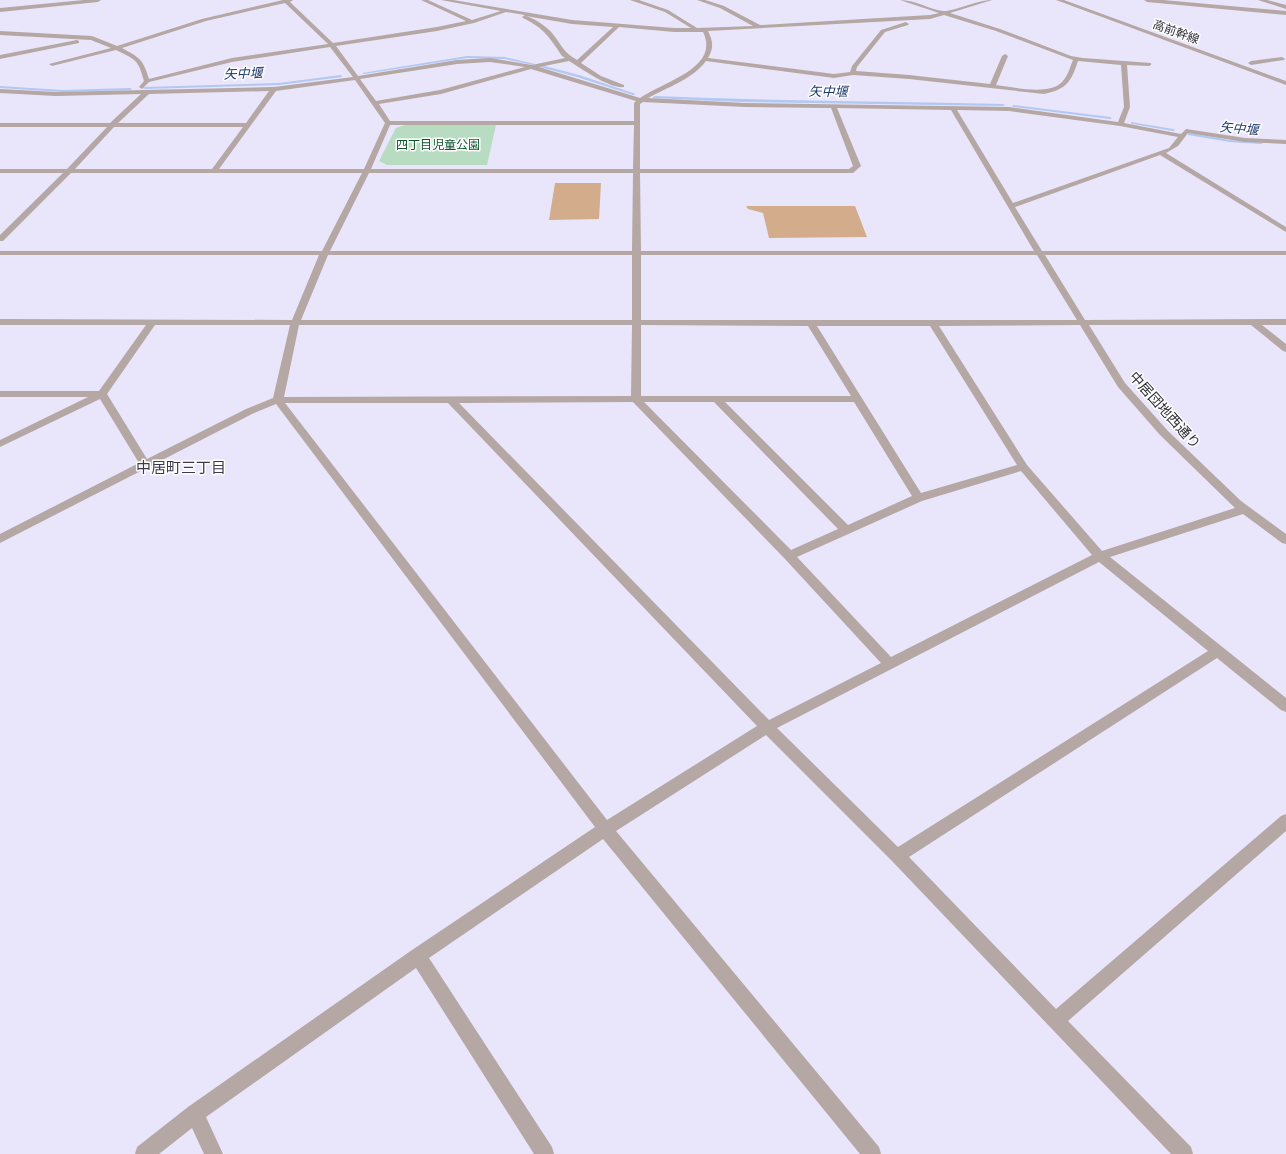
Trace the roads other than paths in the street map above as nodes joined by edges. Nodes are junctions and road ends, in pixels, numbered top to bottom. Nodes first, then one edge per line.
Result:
1 (98, 0) edge
2 (424, 0) edge
3 (444, 0) edge
4 (633, 0) edge
5 (700, 0) edge
6 (903, 0) edge
7 (989, 0) edge
8 (1059, 0) edge
9 (1078, 0) edge
10 (1147, 0) edge
11 (1262, 0) edge
12 (287, 1) edge
13 (1286, 7) edge
14 (0, 10) edge
15 (505, 12) junction
16 (944, 13) junction
17 (1286, 13) edge
18 (930, 17) junction
19 (472, 22) junction
20 (617, 26) junction
21 (759, 27) junction
22 (700, 30) junction
23 (0, 33) edge
24 (92, 38) junction
25 (332, 45) junction
26 (117, 48) junction
27 (1223, 53) dead end
28 (1005, 56) dead end
29 (0, 58) edge
30 (570, 59) junction
31 (705, 59) junction
32 (1076, 59) junction
33 (1244, 60) dead end
34 (1285, 60) edge
35 (576, 63) junction
36 (1250, 63) junction
37 (52, 64) dead end
38 (1124, 64) junction
39 (1149, 64) dead end
40 (530, 67) junction
41 (1265, 68) dead end
42 (853, 73) junction
43 (355, 78) junction
44 (148, 81) junction
45 (1286, 83) edge
46 (992, 86) junction
47 (629, 88) dead end
48 (274, 89) junction
49 (0, 91) edge
50 (136, 92) junction
51 (147, 92) junction
52 (645, 96) junction
53 (1010, 99) junction
54 (375, 103) junction
55 (833, 106) junction
56 (953, 108) junction
57 (636, 123) junction
58 (388, 124) junction
59 (1120, 124) junction
60 (0, 125) edge
61 (112, 125) junction
62 (248, 125) junction
63 (1183, 136) junction
64 (1286, 142) edge
65 (1161, 153) junction
66 (636, 170) junction
67 (0, 171) edge
68 (71, 171) junction
69 (214, 171) junction
70 (367, 171) junction
71 (1011, 206) junction
72 (1286, 230) edge
73 (0, 239) edge
74 (325, 252) junction
75 (637, 252) junction
76 (0, 253) edge
77 (1041, 253) junction
78 (1286, 253) edge
79 (0, 322) edge
80 (153, 322) junction
81 (1082, 322) junction
82 (1253, 322) junction
83 (1286, 322) edge
84 (295, 323) junction
85 (637, 323) junction
86 (811, 323) junction
87 (933, 323) junction
88 (1286, 349) edge
89 (0, 394) edge
90 (102, 394) junction
91 (858, 399) junction
92 (278, 400) junction
93 (451, 400) junction
94 (636, 400) junction
95 (716, 400) junction
96 (0, 444) edge
97 (145, 464) junction
98 (1022, 467) junction
99 (918, 498) junction
100 (1245, 509) junction
101 (845, 529) junction
102 (0, 539) edge
103 (1286, 540) edge
104 (789, 556) junction
105 (1100, 556) junction
106 (1218, 651) junction
107 (890, 664) junction
108 (1286, 706) edge
109 (767, 727) junction
110 (1286, 821) edge
111 (605, 829) junction
112 (897, 856) junction
113 (418, 956) junction
114 (1055, 1021) junction
115 (195, 1114) junction
116 (144, 1154) edge
117 (214, 1154) edge
118 (545, 1154) edge
119 (872, 1154) edge
120 (1184, 1154) edge

1 - 14 street
2 - 19 street
3 - 15 street
4 - 22 street
5 - 21 street
6 - 16 street
7 - 16 street
8 - 45 street, 高前幹線
9 - 27 street, 高前幹線
10 - 17 street
11 - 13 street
12 - 25 street
12 - 26 street
15 - 19 street
15 - 20 street
15 - 30 street
16 - 18 street
16 - 32 street
18 - 21 street
18 - 42 street
19 - 25 street
20 - 22 street
20 - 35 street
21 - 22 street
22 - 31 street
23 - 24 street
24 - 26 street
24 - 29 street
25 - 43 street
25 - 44 street
26 - 37 street
26 - 44 street
28 - 46 street
30 - 35 street
30 - 40 street
31 - 42 street
31 - 52 street
32 - 38 street
32 - 53 street
33 - 36 street
34 - 36 street
35 - 47 street
36 - 41 street
38 - 39 street
38 - 59 street
40 - 43 street
40 - 52 street
40 - 54 street
42 - 46 street
43 - 48 street
43 - 54 street
44 - 50 street
46 - 53 street
48 - 51 street
48 - 62 street
49 - 50 street
50 - 51 street
51 - 61 street
52 - 55 street
52 - 57 street
53 - 56 street
53 - 59 street
54 - 58 street
55 - 56 street
55 - 66 street
56 - 71 street, 中居団地西通り
57 - 58 street
57 - 66 street
58 - 70 street
59 - 63 street
60 - 61 street
61 - 62 street
61 - 68 street
62 - 69 street
63 - 64 street
63 - 65 street
65 - 71 street
65 - 72 street
66 - 70 street
66 - 75 street
67 - 68 street
68 - 69 street
68 - 73 street
69 - 70 street
70 - 74 street
71 - 77 street, 中居団地西通り
74 - 75 street
74 - 76 street
74 - 84 street
75 - 77 street
75 - 85 street
77 - 78 street
77 - 81 street, 中居団地西通り
79 - 80 street
80 - 84 street
80 - 90 street
81 - 82 street
81 - 87 street
81 - 100 street, 中居団地西通り
82 - 83 street
82 - 88 street
84 - 85 street
84 - 92 street
85 - 86 street
85 - 94 street
86 - 87 street
86 - 91 street
87 - 98 street
89 - 90 street
90 - 96 street
90 - 97 street
91 - 95 street
91 - 99 street
92 - 93 street
92 - 97 street
92 - 111 street
93 - 94 street
93 - 109 street
94 - 95 street
94 - 104 street
95 - 101 street
97 - 102 street
98 - 99 street
98 - 105 street
99 - 101 street
100 - 103 street, 中居団地西通り
100 - 105 street
101 - 104 street
104 - 107 street
105 - 106 street
105 - 107 street
106 - 108 street
106 - 112 street
107 - 109 street
109 - 111 street
109 - 112 street
110 - 114 street
111 - 113 street
111 - 119 street
112 - 114 street
113 - 115 street
113 - 118 street
114 - 120 street
115 - 116 street
115 - 117 street

